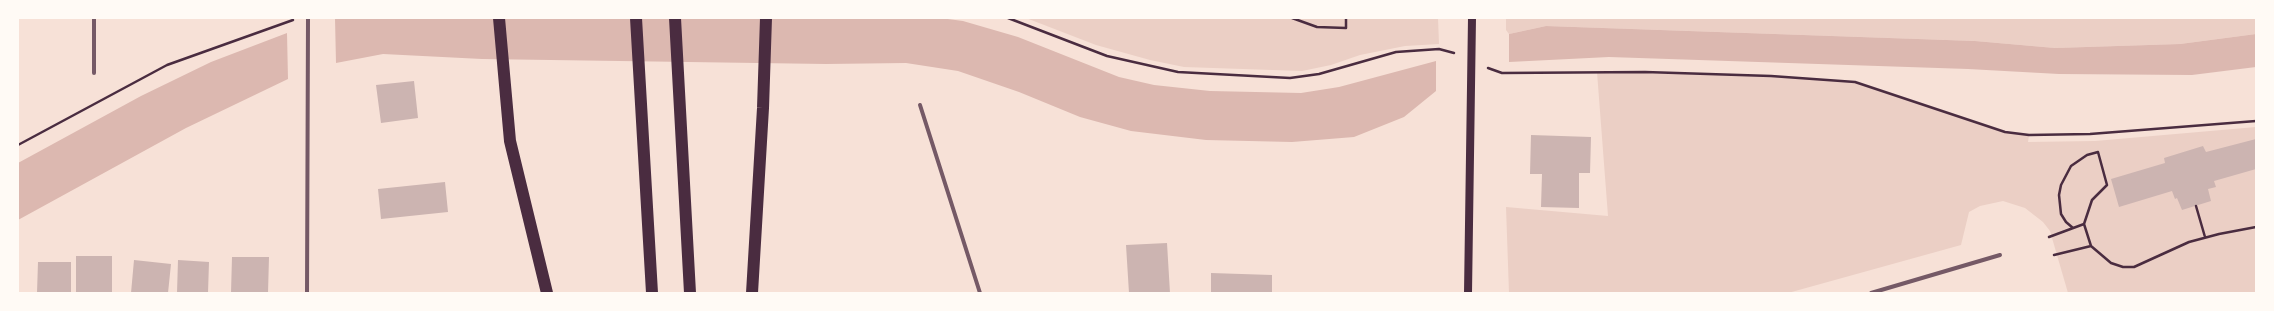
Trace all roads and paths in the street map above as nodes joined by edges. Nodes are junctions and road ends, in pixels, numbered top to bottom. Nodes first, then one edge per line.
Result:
1 (94, 18) edge
2 (297, 18) edge
3 (308, 18) edge
4 (500, 18) edge
5 (636, 18) edge
6 (675, 18) edge
7 (766, 18) edge
8 (1008, 18) edge
9 (1292, 18) edge
10 (1346, 18) edge
11 (1472, 18) edge
12 (1448, 50) dead end
13 (94, 73) dead end
14 (1502, 73) dead end
15 (920, 105) dead end
16 (2255, 121) edge
17 (2256, 126) edge
18 (18, 146) edge
19 (2196, 206) dead end
20 (2084, 224) junction
21 (2256, 227) edge
22 (2073, 228) junction
23 (2049, 236) dead end
24 (2205, 237) junction
25 (2091, 246) junction
26 (2000, 255) dead end
27 (2054, 255) dead end
28 (307, 293) edge
29 (547, 293) edge
30 (652, 293) edge
31 (690, 293) edge
32 (752, 293) edge
33 (980, 293) edge
34 (1468, 293) edge
35 (1872, 293) edge

1 - 13 street
2 - 18 path
3 - 28 street
4 - 29 highway
5 - 30 highway
6 - 31 highway
7 - 32 highway
8 - 12 path
9 - 10 path
11 - 34 main road
14 - 16 path
15 - 33 street
16 - 17 path
19 - 24 path
20 - 22 path
20 - 22 path
20 - 25 path
21 - 24 path
22 - 23 path
24 - 25 path
25 - 27 path
26 - 35 street

